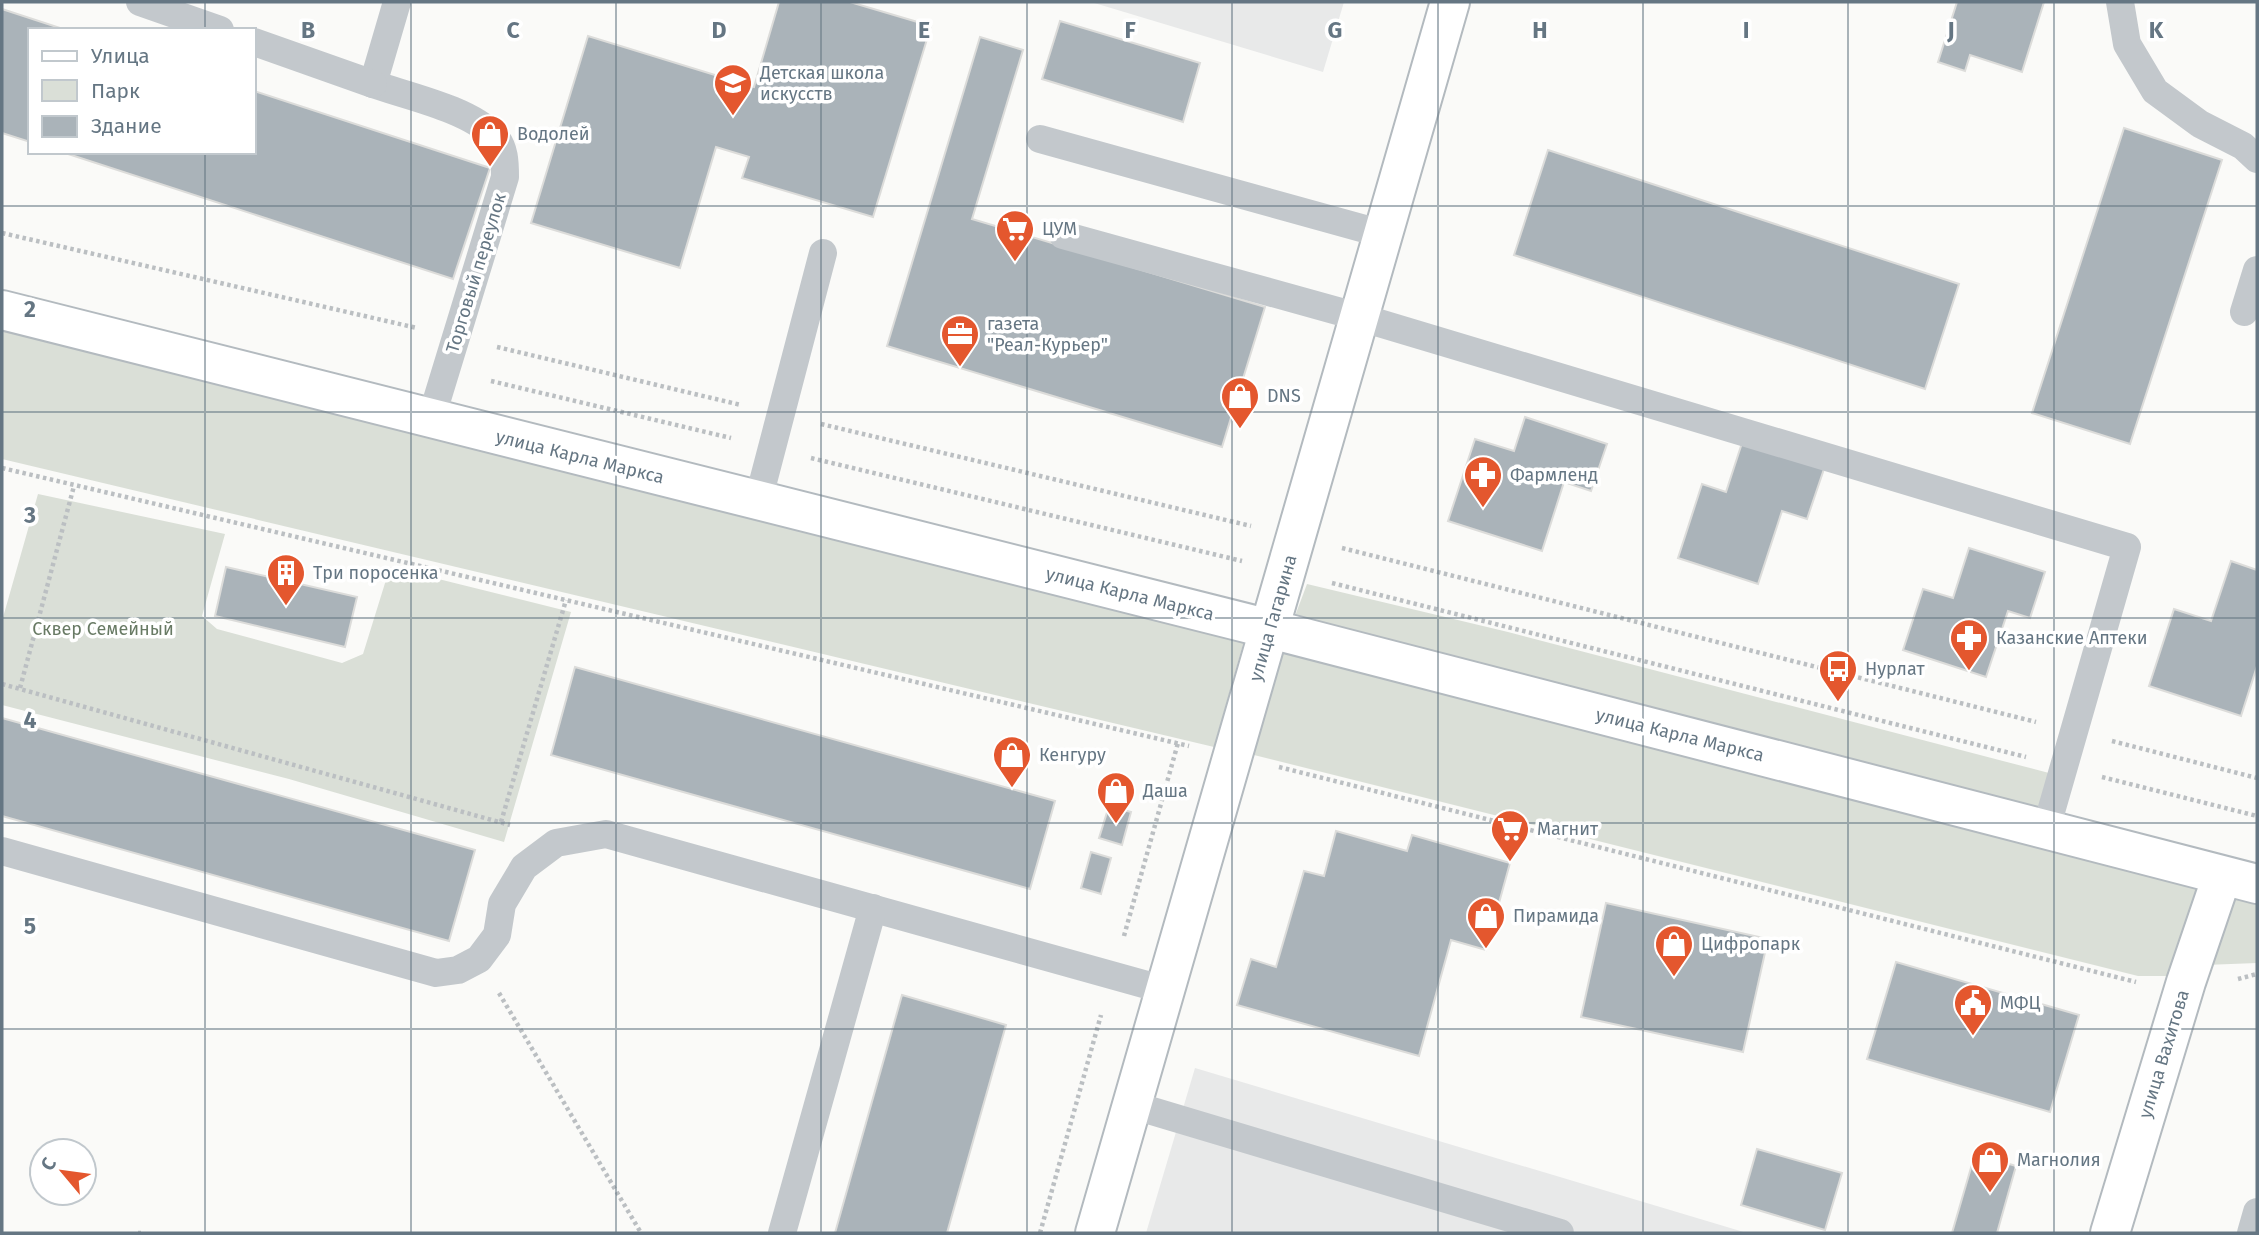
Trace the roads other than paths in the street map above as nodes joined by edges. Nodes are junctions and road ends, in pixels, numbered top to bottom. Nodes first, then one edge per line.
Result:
1 (140, 2) edge
2 (397, 2) edge
3 (1450, 2) edge
4 (2120, 2) edge
5 (211, 18) edge
6 (256, 43) edge
7 (373, 84) junction
8 (1040, 139) dead end
9 (2257, 159) edge
10 (1383, 234) junction
11 (1063, 235) dead end
12 (823, 253) dead end
13 (2257, 270) edge
14 (2, 310) edge
15 (2244, 312) dead end
16 (1359, 317) junction
17 (431, 419) junction
18 (758, 501) junction
19 (1270, 629) junction
20 (2046, 829) junction
21 (2, 851) edge
22 (2240, 880) edge
23 (873, 908) junction
24 (1165, 990) junction
25 (1132, 1105) junction
26 (2257, 1212) edge
27 (782, 1233) edge
28 (1095, 1233) edge
29 (1560, 1233) edge
30 (2110, 1233) edge
31 (2251, 1233) edge

1 - 5 lane
2 - 7 lane
3 - 10 street, улица Гагарина
4 - 9 lane
6 - 7 lane, Торговый переулок
7 - 17 lane, Торговый переулок
8 - 10 lane
10 - 16 street, улица Гагарина
11 - 16 lane
12 - 18 lane
13 - 15 lane
14 - 17 street, улица Карла Маркса
16 - 19 street, улица Гагарина
16 - 20 lane
17 - 18 street, улица Карла Маркса
18 - 19 street, улица Карла Маркса
19 - 20 street, улица Карла Маркса
19 - 24 street, улица Гагарина
20 - 22 street, улица Карла Маркса
21 - 23 lane
22 - 30 street, улица Вахитова
23 - 24 lane
23 - 27 lane
24 - 25 street, улица Гагарина
25 - 28 street, улица Гагарина
25 - 29 lane
26 - 31 lane

